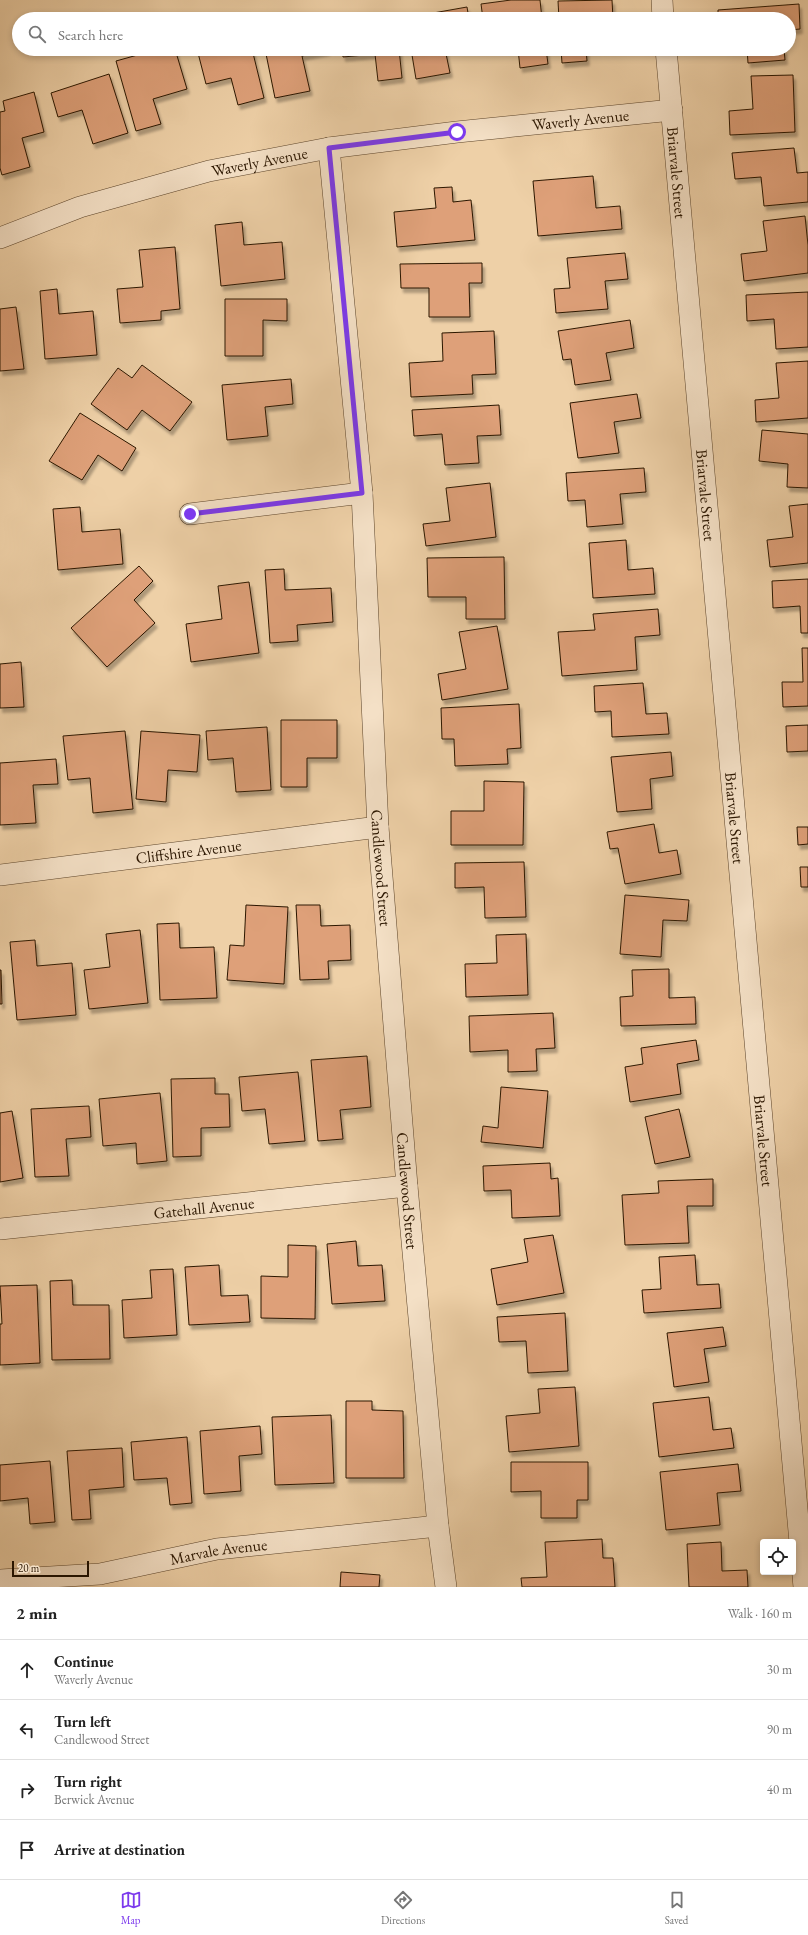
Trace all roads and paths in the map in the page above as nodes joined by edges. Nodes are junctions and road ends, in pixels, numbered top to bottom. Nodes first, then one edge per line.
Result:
1 (662, 0) edge
2 (663, 12) edge
3 (667, 56) edge
4 (672, 110) junction
5 (329, 148) junction
6 (0, 238) edge
7 (362, 493) junction
8 (190, 514) dead end
9 (378, 827) junction
10 (0, 875) edge
11 (407, 1186) junction
12 (0, 1229) edge
13 (438, 1526) junction
14 (0, 1580) edge
15 (446, 1587) edge
16 (804, 1587) edge

1 - 2 street
3 - 4 street, Briarvale Street
4 - 5 street, Waverly Avenue
4 - 16 street, Briarvale Street
5 - 6 street, Waverly Avenue
5 - 7 street, Candlewood Street
7 - 8 street
7 - 9 street, Candlewood Street
9 - 10 street, Cliffshire Avenue
9 - 11 street, Candlewood Street
11 - 12 street, Gatehall Avenue
11 - 13 street, Candlewood Street
13 - 14 street, Marvale Avenue
13 - 15 street, Candlewood Street

